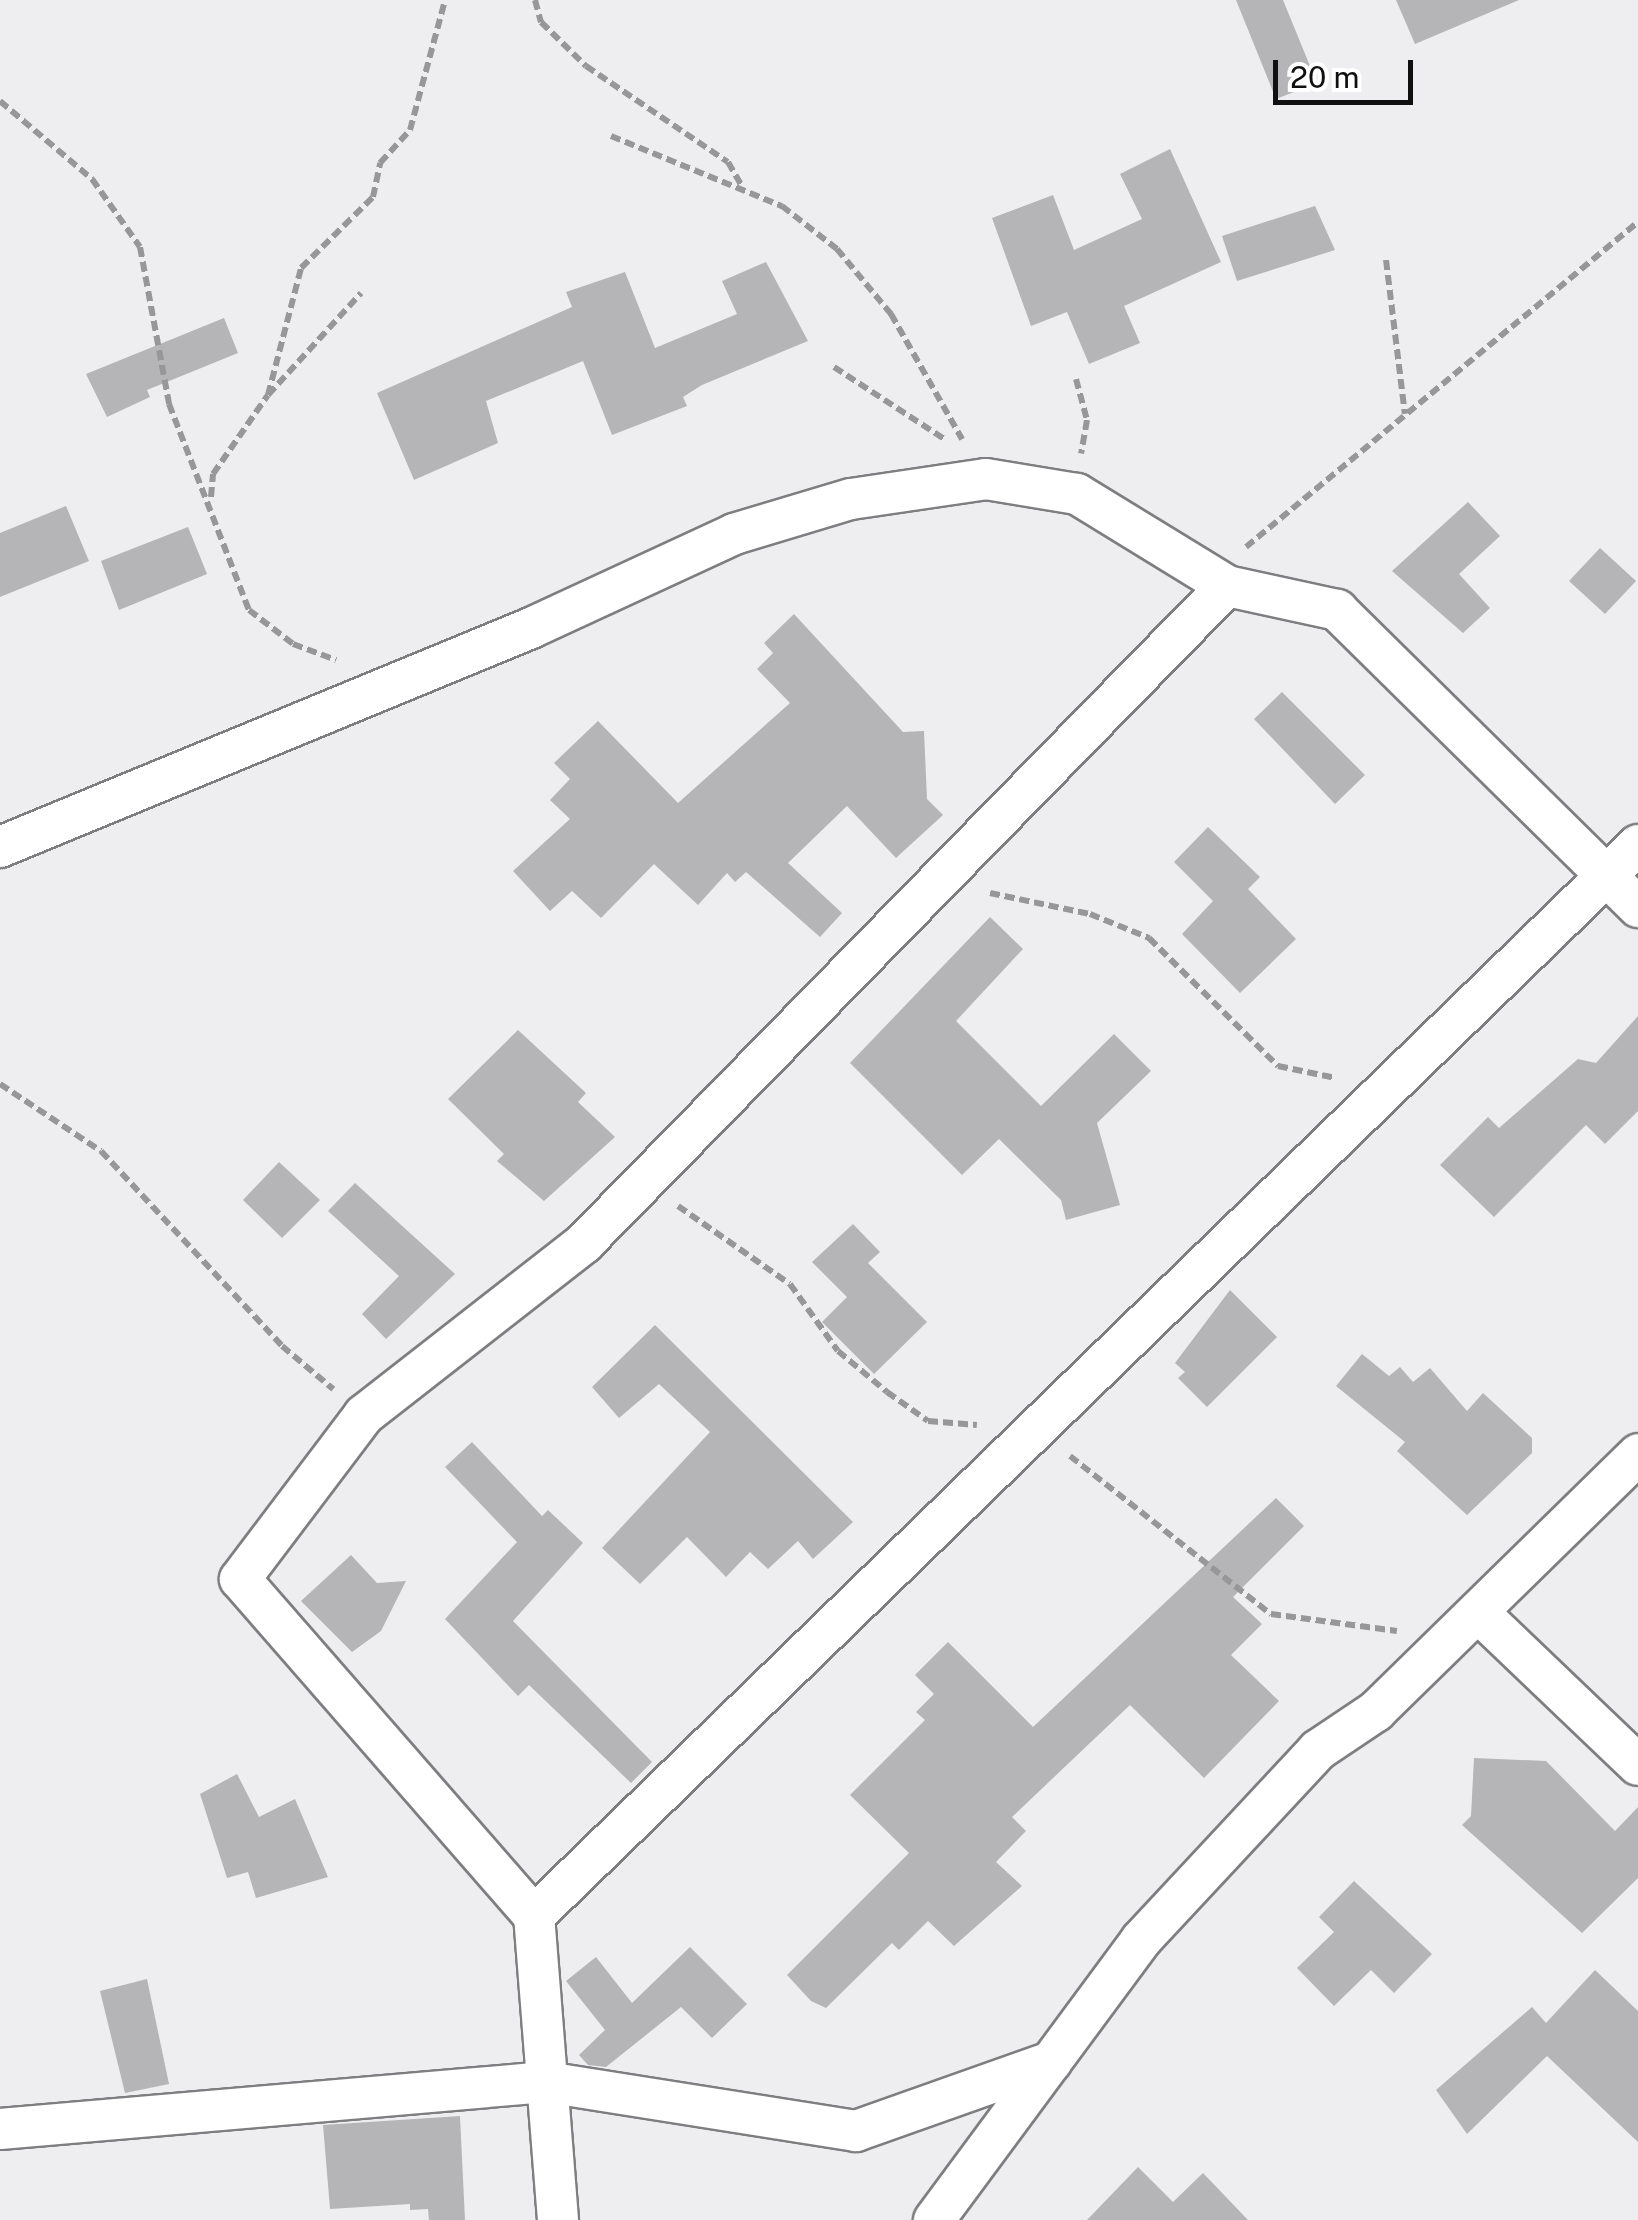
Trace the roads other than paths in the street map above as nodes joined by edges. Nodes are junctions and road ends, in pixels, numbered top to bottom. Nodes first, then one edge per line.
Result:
1 (1227, 586) junction
2 (1638, 846) edge
3 (0, 847) edge
4 (1608, 878) junction
5 (1638, 907) edge
6 (1638, 1454) edge
7 (1478, 1612) junction
8 (1638, 1765) edge
9 (534, 1916) junction
10 (1051, 2062) junction
11 (546, 2082) junction
12 (0, 2130) edge
13 (558, 2220) edge
14 (934, 2220) edge

1 - 3 street
1 - 4 street
1 - 9 street
2 - 4 street
4 - 5 street
4 - 9 street
6 - 7 street
7 - 8 street
7 - 10 street
9 - 11 street
10 - 11 street
10 - 14 street
11 - 12 street
11 - 13 street

